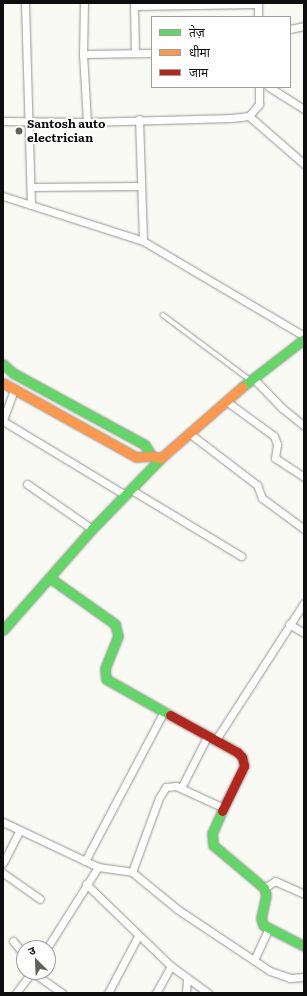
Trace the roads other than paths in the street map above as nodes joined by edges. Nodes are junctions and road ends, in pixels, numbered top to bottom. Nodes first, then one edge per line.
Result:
1 (25, 3) edge
2 (84, 3) edge
3 (258, 3) edge
4 (134, 4) edge
5 (208, 4) edge
6 (258, 16) edge
7 (304, 26) edge
8 (291, 29) edge
9 (135, 52) junction
10 (151, 52) edge
11 (83, 54) junction
12 (259, 88) edge
13 (271, 88) edge
14 (304, 109) edge
15 (249, 116) junction
16 (139, 119) junction
17 (28, 120) junction
18 (3, 121) edge
19 (87, 122) junction
20 (304, 164) edge
21 (141, 186) junction
22 (31, 187) junction
23 (3, 196) edge
24 (31, 205) junction
25 (143, 241) junction
26 (163, 315) dead end
27 (304, 336) edge
28 (304, 339) edge
29 (3, 364) edge
30 (251, 379) junction
31 (3, 383) edge
32 (14, 390) junction
33 (226, 401) junction
34 (3, 420) edge
35 (304, 426) edge
36 (189, 433) junction
37 (157, 457) junction
38 (304, 477) edge
39 (27, 484) dead end
40 (128, 492) junction
41 (92, 529) junction
42 (304, 529) edge
43 (241, 556) dead end
44 (50, 578) junction
45 (304, 603) edge
46 (289, 624) junction
47 (3, 630) edge
48 (304, 633) edge
49 (163, 713) junction
50 (211, 739) junction
51 (181, 788) junction
52 (224, 808) junction
53 (3, 822) edge
54 (19, 831) junction
55 (85, 861) junction
56 (3, 863) edge
57 (98, 867) junction
58 (3, 872) edge
59 (132, 872) junction
60 (86, 884) junction
61 (264, 888) junction
62 (304, 894) edge
63 (40, 899) dead end
64 (269, 928) junction
65 (138, 936) junction
66 (52, 940) edge
67 (13, 941) dead end
68 (16, 945) edge
69 (304, 946) edge
70 (254, 960) junction
71 (171, 966) junction
72 (304, 976) edge
73 (187, 979) junction
74 (26, 980) edge
75 (43, 980) edge
76 (16, 993) edge
77 (62, 993) edge
78 (108, 993) edge
79 (156, 993) edge
80 (186, 993) edge
81 (208, 993) edge

1 - 17 street
2 - 11 street
3 - 5 street
3 - 6 street
4 - 5 street
4 - 9 street
7 - 8 street
9 - 10 street
9 - 11 street
11 - 19 street
12 - 15 street
13 - 14 street
15 - 16 street
15 - 20 street
16 - 19 street
16 - 21 street
17 - 18 street
17 - 19 street
17 - 22 street
21 - 22 street
21 - 25 street
22 - 24 street
23 - 24 street
24 - 25 street
25 - 27 street
26 - 30 lane
28 - 30 street
29 - 37 street
30 - 33 street
30 - 35 street
31 - 32 street
32 - 34 street
32 - 37 street
33 - 36 street
33 - 38 street
34 - 40 street
36 - 37 street
36 - 42 street
37 - 40 street
39 - 41 street
40 - 41 street
40 - 43 street
41 - 44 street
44 - 47 street
44 - 49 street
45 - 46 street
46 - 48 street
46 - 50 street
49 - 50 street
49 - 55 street
50 - 51 street
50 - 52 street
51 - 52 street
51 - 59 street
52 - 61 street
53 - 54 street
54 - 55 street
54 - 56 street
55 - 57 street
57 - 59 street
57 - 60 street
58 - 63 street
59 - 70 street
60 - 65 street
60 - 66 street
61 - 62 street
61 - 64 street
64 - 69 street
64 - 70 street
65 - 71 street
65 - 78 street
67 - 68 street
70 - 72 street
71 - 73 street
71 - 79 street
73 - 80 street
73 - 81 street
74 - 76 street
75 - 77 street

